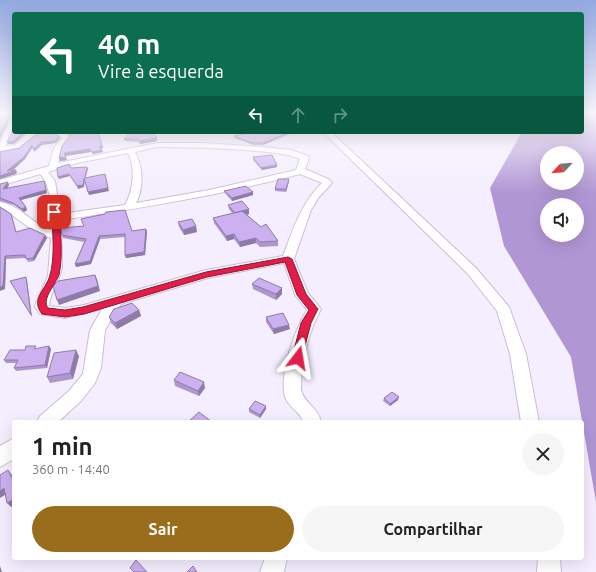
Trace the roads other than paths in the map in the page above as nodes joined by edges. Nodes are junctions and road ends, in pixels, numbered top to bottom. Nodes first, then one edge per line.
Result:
1 (7, 140) edge
2 (26, 140) edge
3 (65, 140) edge
4 (164, 140) edge
5 (335, 140) edge
6 (157, 145) junction
7 (1, 150) edge
8 (131, 151) junction
9 (53, 168) junction
10 (301, 171) junction
11 (42, 172) junction
12 (0, 183) edge
13 (0, 205) edge
14 (128, 208) junction
15 (55, 218) junction
16 (56, 236) junction
17 (288, 259) junction
18 (116, 301) junction
19 (84, 310) junction
20 (100, 321) junction
21 (48, 420) edge
22 (311, 420) edge
23 (530, 420) edge
24 (12, 449) edge
25 (0, 458) edge
26 (275, 560) edge
27 (549, 560) edge
28 (272, 572) edge
29 (549, 572) edge

1 - 7 street
2 - 7 street
3 - 9 street
4 - 6 street
5 - 23 street
6 - 8 street
6 - 10 street
8 - 9 street
8 - 14 street
9 - 11 street
10 - 14 street
10 - 17 street
11 - 12 street
11 - 15 street
13 - 16 street
14 - 15 street
15 - 16 street
16 - 19 street
17 - 18 street
17 - 22 street
18 - 19 street
18 - 20 street
19 - 20 street
20 - 21 street
24 - 25 street
26 - 28 street
27 - 29 street

